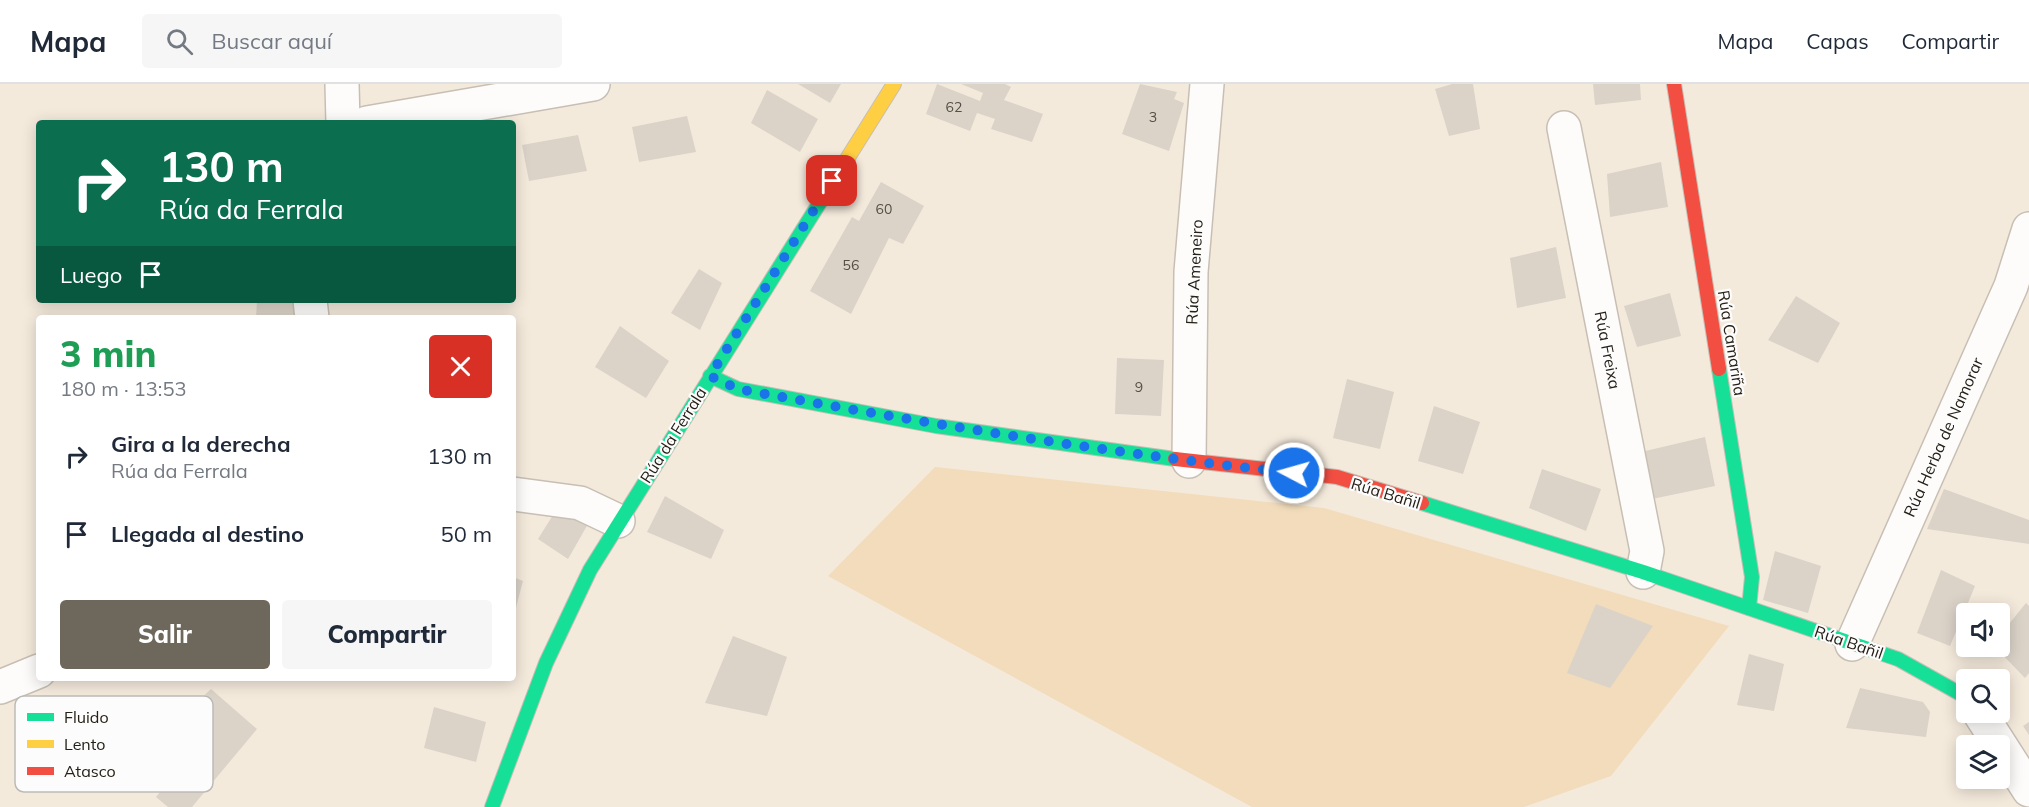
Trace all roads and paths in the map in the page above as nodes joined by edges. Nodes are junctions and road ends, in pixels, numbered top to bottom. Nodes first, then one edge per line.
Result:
1 (342, 84) edge
2 (592, 84) edge
3 (894, 84) edge
4 (1207, 84) edge
5 (1674, 84) edge
6 (343, 120) edge
7 (384, 120) edge
8 (1564, 128) dead end
9 (2029, 228) edge
10 (710, 376) junction
11 (1189, 461) junction
12 (516, 494) edge
13 (618, 521) junction
14 (1643, 572) junction
15 (1749, 608) junction
16 (1852, 644) junction
17 (36, 672) edge
18 (0, 687) edge
19 (1956, 691) edge
20 (1986, 723) edge
21 (2029, 790) edge
22 (492, 807) edge

1 - 6 street
2 - 7 street
3 - 10 street, Rúa da Ferrala
4 - 11 street, Rúa Ameneiro
5 - 15 street, Rúa Camariña
8 - 14 street, Rúa Freixa
9 - 16 street, Rúa Herba de Namorar
10 - 11 street, Rúa Bañil
10 - 13 street, Rúa da Ferrala
11 - 14 street, Rúa Bañil
12 - 13 street
13 - 22 street, Rúa da Ferrala
14 - 15 street, Rúa Bañil
15 - 16 street, Rúa Bañil
16 - 19 street, Rúa Bañil
17 - 18 street
20 - 21 street

